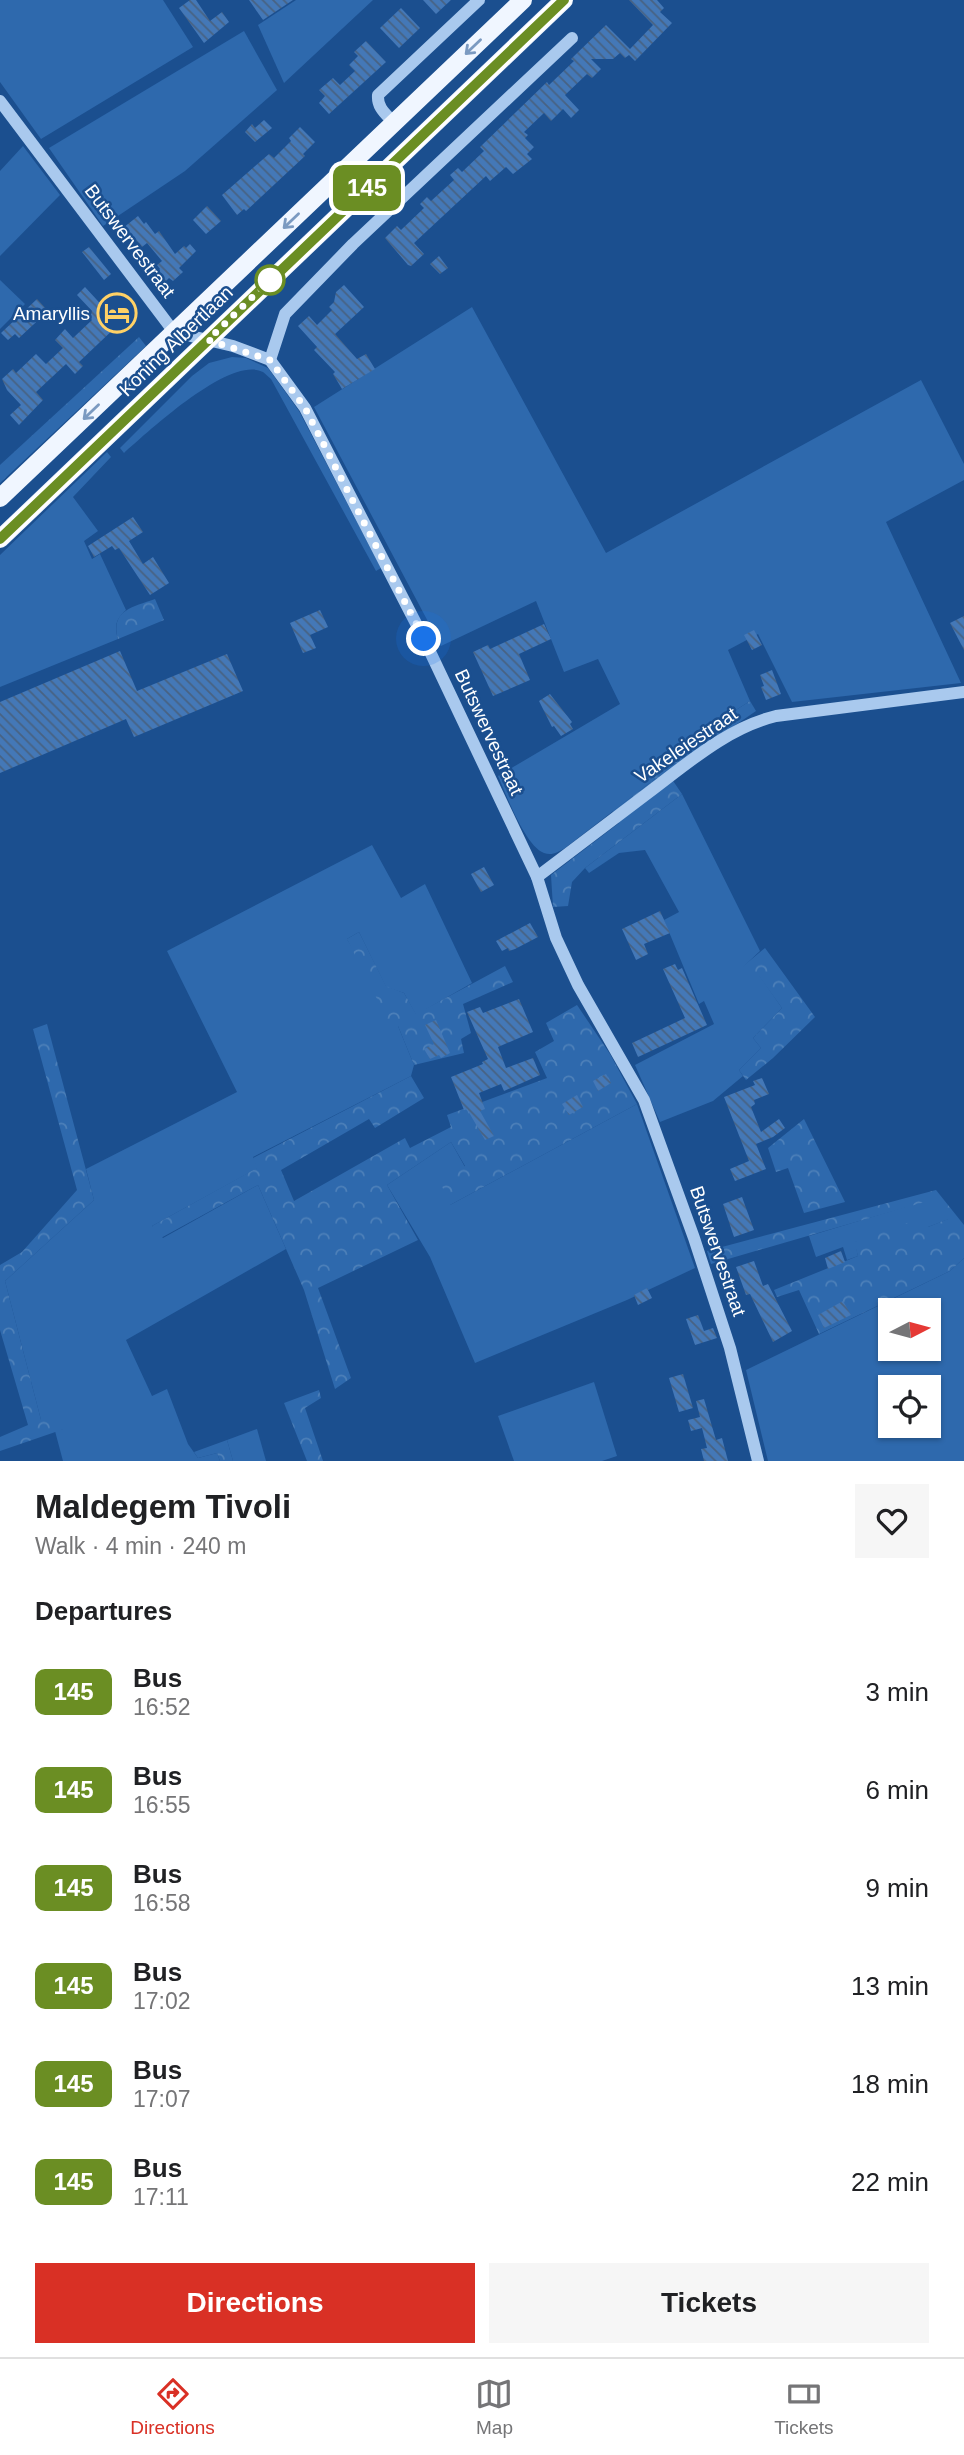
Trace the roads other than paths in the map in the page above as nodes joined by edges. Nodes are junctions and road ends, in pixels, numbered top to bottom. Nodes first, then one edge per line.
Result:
1 (479, 0) edge
2 (523, 0) edge
3 (564, 0) edge
4 (572, 38) dead end
5 (0, 100) edge
6 (394, 123) junction
7 (174, 332) junction
8 (208, 340) junction
9 (270, 360) junction
10 (0, 498) edge
11 (0, 539) edge
12 (964, 692) edge
13 (537, 877) junction
14 (758, 1461) edge

1 - 6 street
2 -> 6 main road, Koning Albertlaan
3 - 8 main road, Koning Albertlaan
4 - 9 street
5 - 7 street, Butswervestraat
6 -> 7 main road, Koning Albertlaan
7 - 8 street
7 -> 10 main road, Koning Albertlaan
8 - 9 street
8 - 11 main road, Koning Albertlaan
9 - 13 street, Butswervestraat
12 - 13 street, Vakeleiestraat
13 - 14 street, Butswervestraat

